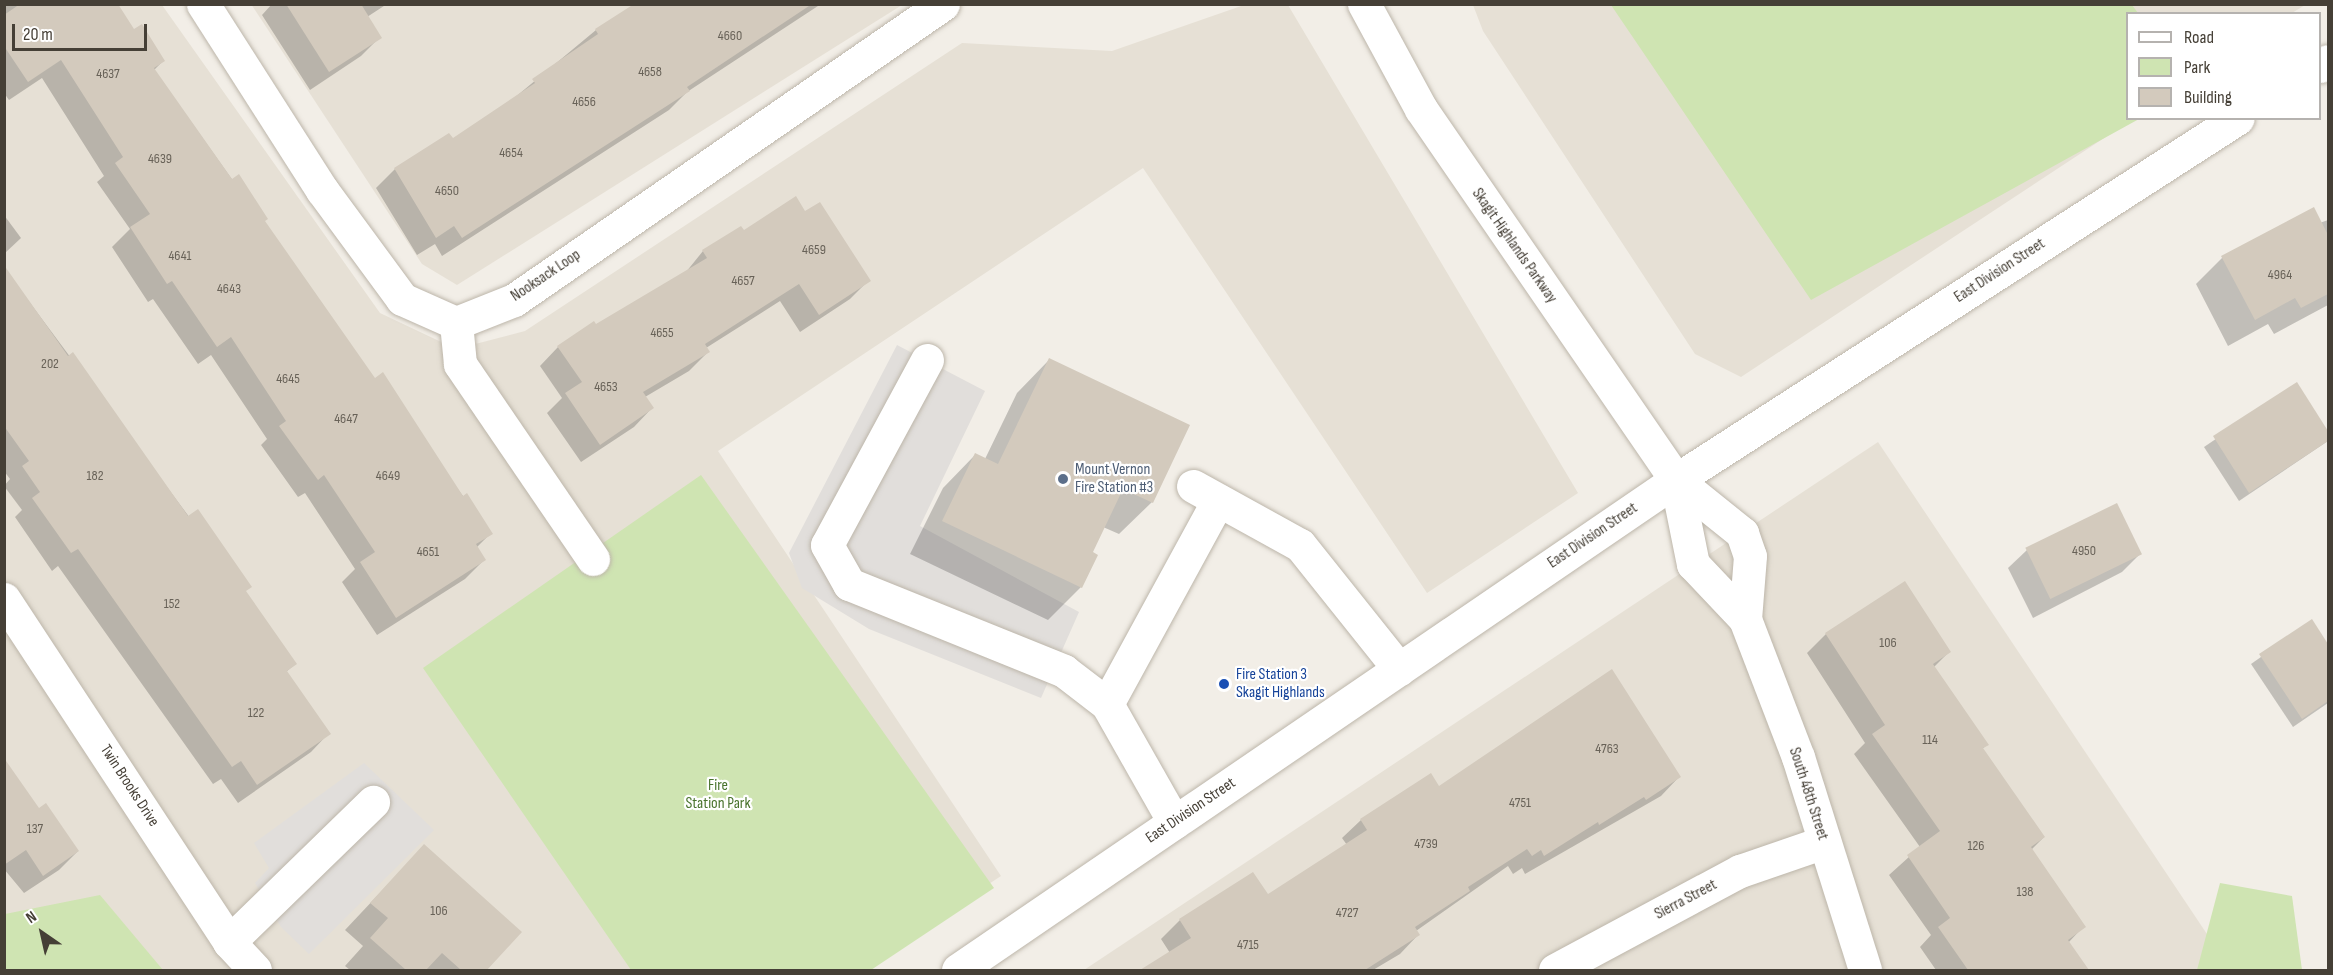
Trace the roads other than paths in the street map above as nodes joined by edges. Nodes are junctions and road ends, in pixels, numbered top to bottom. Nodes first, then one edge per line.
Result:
1 (203, 4) edge
2 (943, 4) edge
3 (1364, 4) edge
4 (2235, 120) edge
5 (456, 323) junction
6 (927, 360) dead end
7 (1676, 480) junction
8 (593, 559) dead end
9 (4, 599) edge
10 (1745, 619) junction
11 (1399, 669) junction
12 (1107, 704) junction
13 (373, 802) dead end
14 (1174, 822) junction
15 (1824, 842) junction
16 (229, 942) junction
17 (255, 970) edge
18 (958, 970) edge
19 (1555, 970) edge
20 (1865, 970) edge

1 - 5 street
2 - 5 street, Nooksack Loop
3 - 7 street, Skagit Highlands Parkway
4 - 7 street, East Division Street
5 - 8 street
6 - 12 street
7 - 10 street, South 48th Street
7 - 10 street, South 48th Street
7 - 11 street, East Division Street
9 - 16 street, Twin Brooks Drive
10 - 15 street, South 48th Street
11 - 12 street
11 - 14 street, East Division Street
12 - 14 street
13 - 16 street
14 - 18 street, East Division Street
15 - 19 street, Sierra Street
15 - 20 street, South 48th Street
16 - 17 street, Twin Brooks Drive

